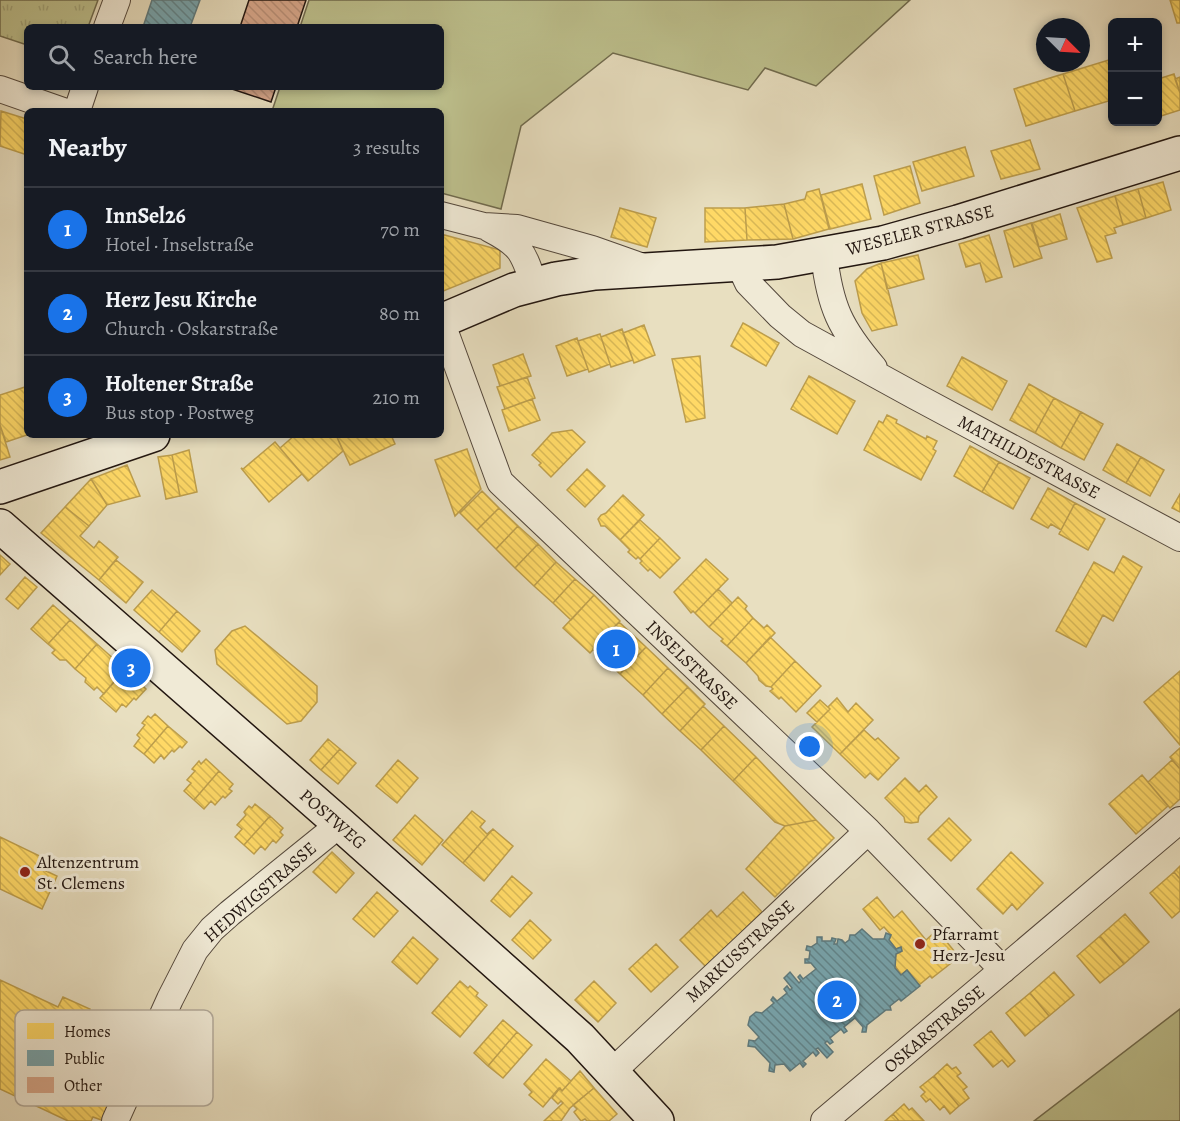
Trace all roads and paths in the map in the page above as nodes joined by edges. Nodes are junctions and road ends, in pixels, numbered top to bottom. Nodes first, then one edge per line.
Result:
1 (117, 0) edge
2 (108, 24) edge
3 (0, 89) edge
4 (84, 90) edge
5 (54, 108) edge
6 (78, 108) edge
7 (1180, 153) edge
8 (444, 216) edge
9 (484, 226) junction
10 (824, 255) junction
11 (740, 266) junction
12 (653, 271) junction
13 (534, 284) junction
14 (444, 320) edge
15 (444, 329) edge
16 (880, 375) junction
17 (144, 438) edge
18 (0, 487) edge
19 (0, 526) edge
20 (1180, 538) edge
21 (1180, 820) edge
22 (340, 824) junction
23 (868, 831) junction
24 (1003, 970) junction
25 (165, 1010) edge
26 (613, 1071) junction
27 (123, 1106) edge
28 (116, 1121) edge
29 (657, 1121) edge
30 (824, 1121) edge

1 - 2 street
3 - 5 street
4 - 6 street
7 - 10 main road, WESELER STRASSE
8 - 9 street
9 - 12 street
9 - 13 street
10 - 11 main road, WESELER STRASSE
10 - 16 street, MATHILDESTRASSE
11 - 12 main road, WESELER STRASSE
11 - 16 street, MATHILDESTRASSE
12 - 13 main road, WESELER STRASSE
13 - 14 main road, WESELER STRASSE
15 - 23 street, INSELSTRASSE
16 - 20 street, MATHILDESTRASSE
17 - 18 main road
19 - 22 main road, POSTWEG
21 - 24 street, OSKARSTRASSE
22 - 25 street, HEDWIGSTRASSE
22 - 26 main road, POSTWEG
23 - 24 street, INSELSTRASSE
23 - 26 street, MARKUSSTRASSE
24 - 30 street, OSKARSTRASSE
26 - 29 main road, POSTWEG
27 - 28 street, HEDWIGSTRASSE

